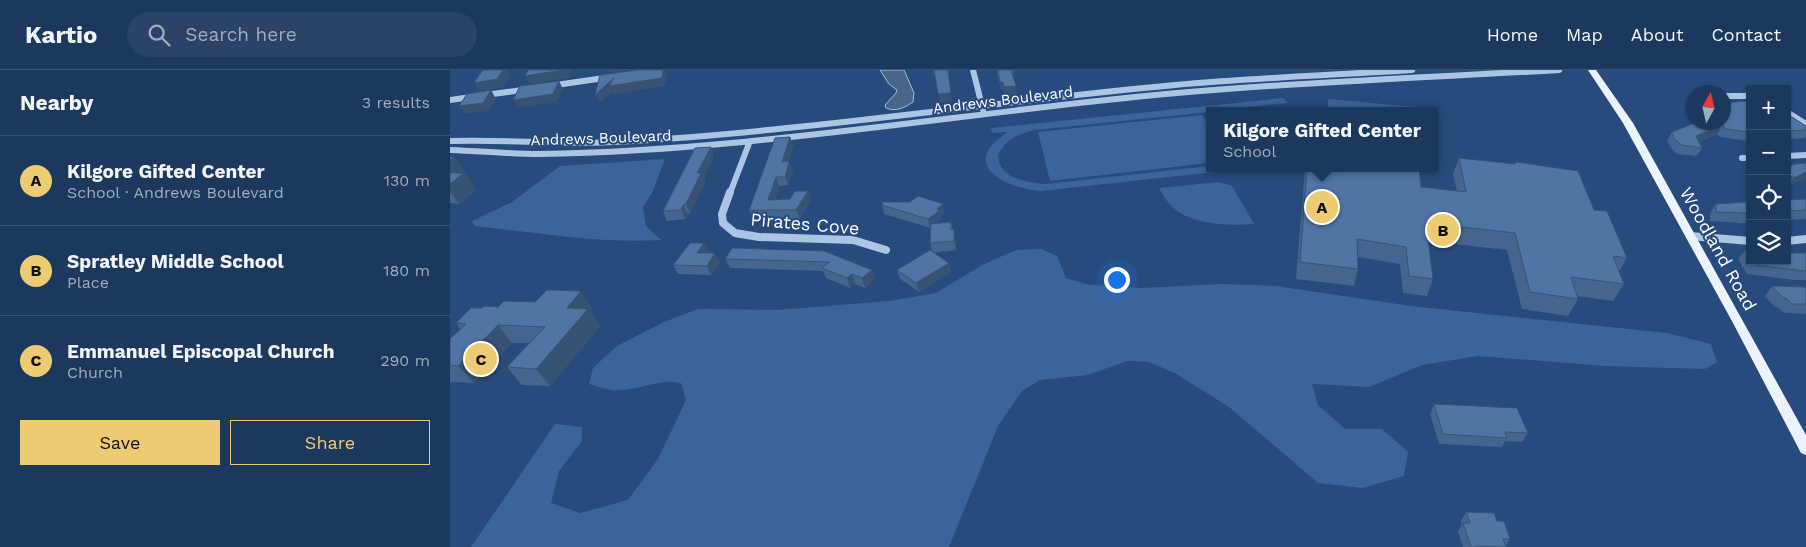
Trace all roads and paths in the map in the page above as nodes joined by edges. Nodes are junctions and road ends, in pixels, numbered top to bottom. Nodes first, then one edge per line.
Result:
1 (973, 70) edge
2 (1412, 70) edge
3 (1559, 70) edge
4 (1592, 70) edge
5 (1457, 73) edge
6 (623, 76) edge
7 (546, 86) edge
8 (537, 88) edge
9 (1731, 96) edge
10 (1746, 96) edge
11 (450, 100) edge
12 (982, 106) junction
13 (984, 115) junction
14 (1791, 115) edge
15 (1806, 124) edge
16 (450, 141) edge
17 (750, 141) junction
18 (524, 142) junction
19 (450, 150) edge
20 (511, 152) junction
21 (1806, 155) edge
22 (1791, 156) edge
23 (1742, 158) dead end
24 (1746, 158) edge
25 (1690, 236) junction
26 (1806, 239) edge
27 (1746, 241) edge
28 (1791, 241) edge
29 (886, 250) dead end
30 (1801, 432) edge
31 (1806, 449) edge

1 - 12 street
2 - 12 street, Andrews Boulevard
3 - 5 street, Andrews Boulevard
4 - 25 main road, Woodland Road
5 - 13 street, Andrews Boulevard
6 - 7 street
8 - 11 street
9 - 10 street
12 - 13 street
12 - 18 street, Andrews Boulevard
13 - 17 street, Andrews Boulevard
14 - 15 street
16 - 18 street, Andrews Boulevard
17 - 20 street, Andrews Boulevard
17 - 29 street, Pirates Cove
18 - 20 street
19 - 20 street, Andrews Boulevard
21 - 22 street
23 - 24 street
25 - 27 street
25 - 30 main road, Woodland Road
26 - 28 street
30 - 31 main road, Woodland Road

